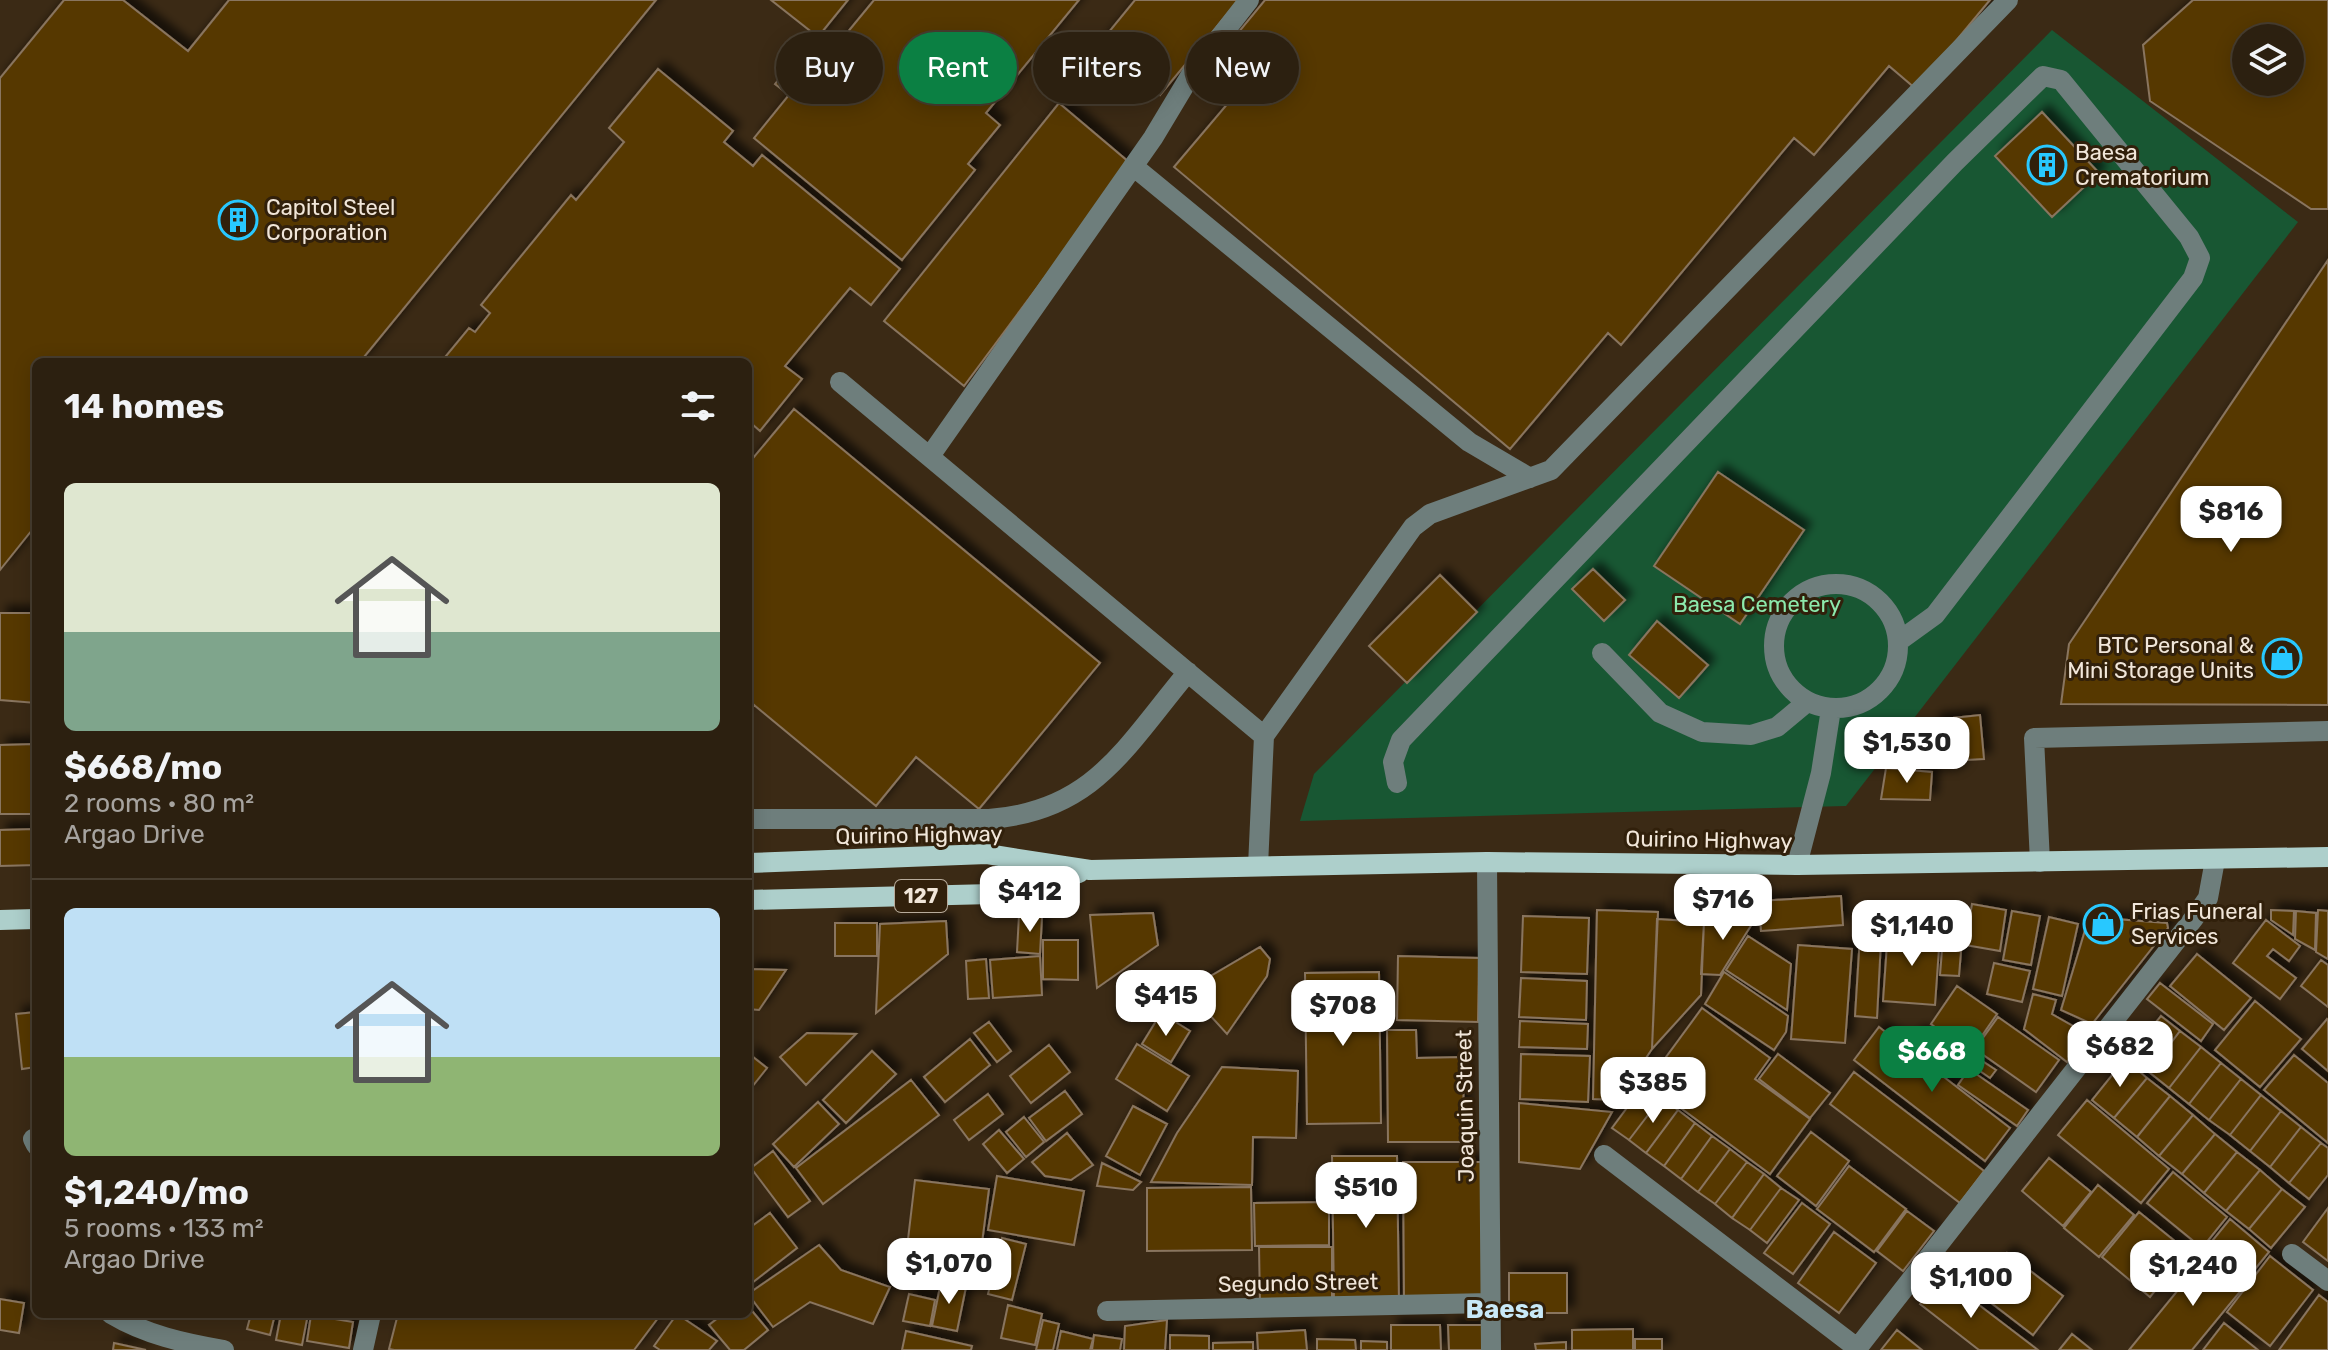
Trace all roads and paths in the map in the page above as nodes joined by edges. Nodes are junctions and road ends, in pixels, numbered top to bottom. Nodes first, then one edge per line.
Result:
1 (1249, 0) edge
2 (2008, 0) edge
3 (1133, 166) junction
4 (840, 382) dead end
5 (930, 456) junction
6 (1530, 478) junction
7 (1899, 641) junction
8 (1602, 653) dead end
9 (1188, 672) junction
10 (1807, 702) junction
11 (1831, 709) junction
12 (2328, 731) edge
13 (1264, 736) junction
14 (1397, 783) dead end
15 (752, 819) edge
16 (2328, 857) edge
17 (2215, 860) junction
18 (1487, 862) junction
19 (2040, 862) junction
20 (752, 863) edge
21 (1797, 865) junction
22 (1258, 866) junction
23 (1090, 870) junction
24 (752, 900) edge
25 (32, 919) edge
26 (0, 920) edge
27 (1604, 1155) dead end
28 (2292, 1254) dead end
29 (2328, 1281) edge
30 (1491, 1303) junction
31 (1107, 1311) dead end
32 (120, 1318) edge
33 (370, 1318) edge
34 (1856, 1349) edge
35 (224, 1350) edge
36 (363, 1350) edge
37 (1491, 1350) edge

1 - 3 street
2 - 6 street
3 - 5 street
3 - 6 street
4 - 5 street
5 - 9 street
6 - 13 street
7 - 10 street
7 - 11 street
7 - 14 street
8 - 10 street
9 - 13 street
9 - 15 street
10 - 11 street
11 - 21 street
12 - 19 street
13 - 22 street
16 - 17 main road, Quirino Highway / 127
17 - 19 main road, Quirino Highway / 127
17 - 34 street
18 - 21 main road, Quirino Highway / 127
18 - 22 main road, Quirino Highway / 127
18 - 30 street, Joaquin Street
19 - 21 main road, Quirino Highway / 127
20 - 23 main road, Quirino Highway / 127
22 - 23 main road, Quirino Highway / 127
23 - 24 main road, Quirino Highway / 127
25 - 26 main road
27 - 34 street
28 - 29 street
30 - 31 street, Segundo Street
30 - 37 street, Joaquin Street
32 - 35 street
33 - 36 street

